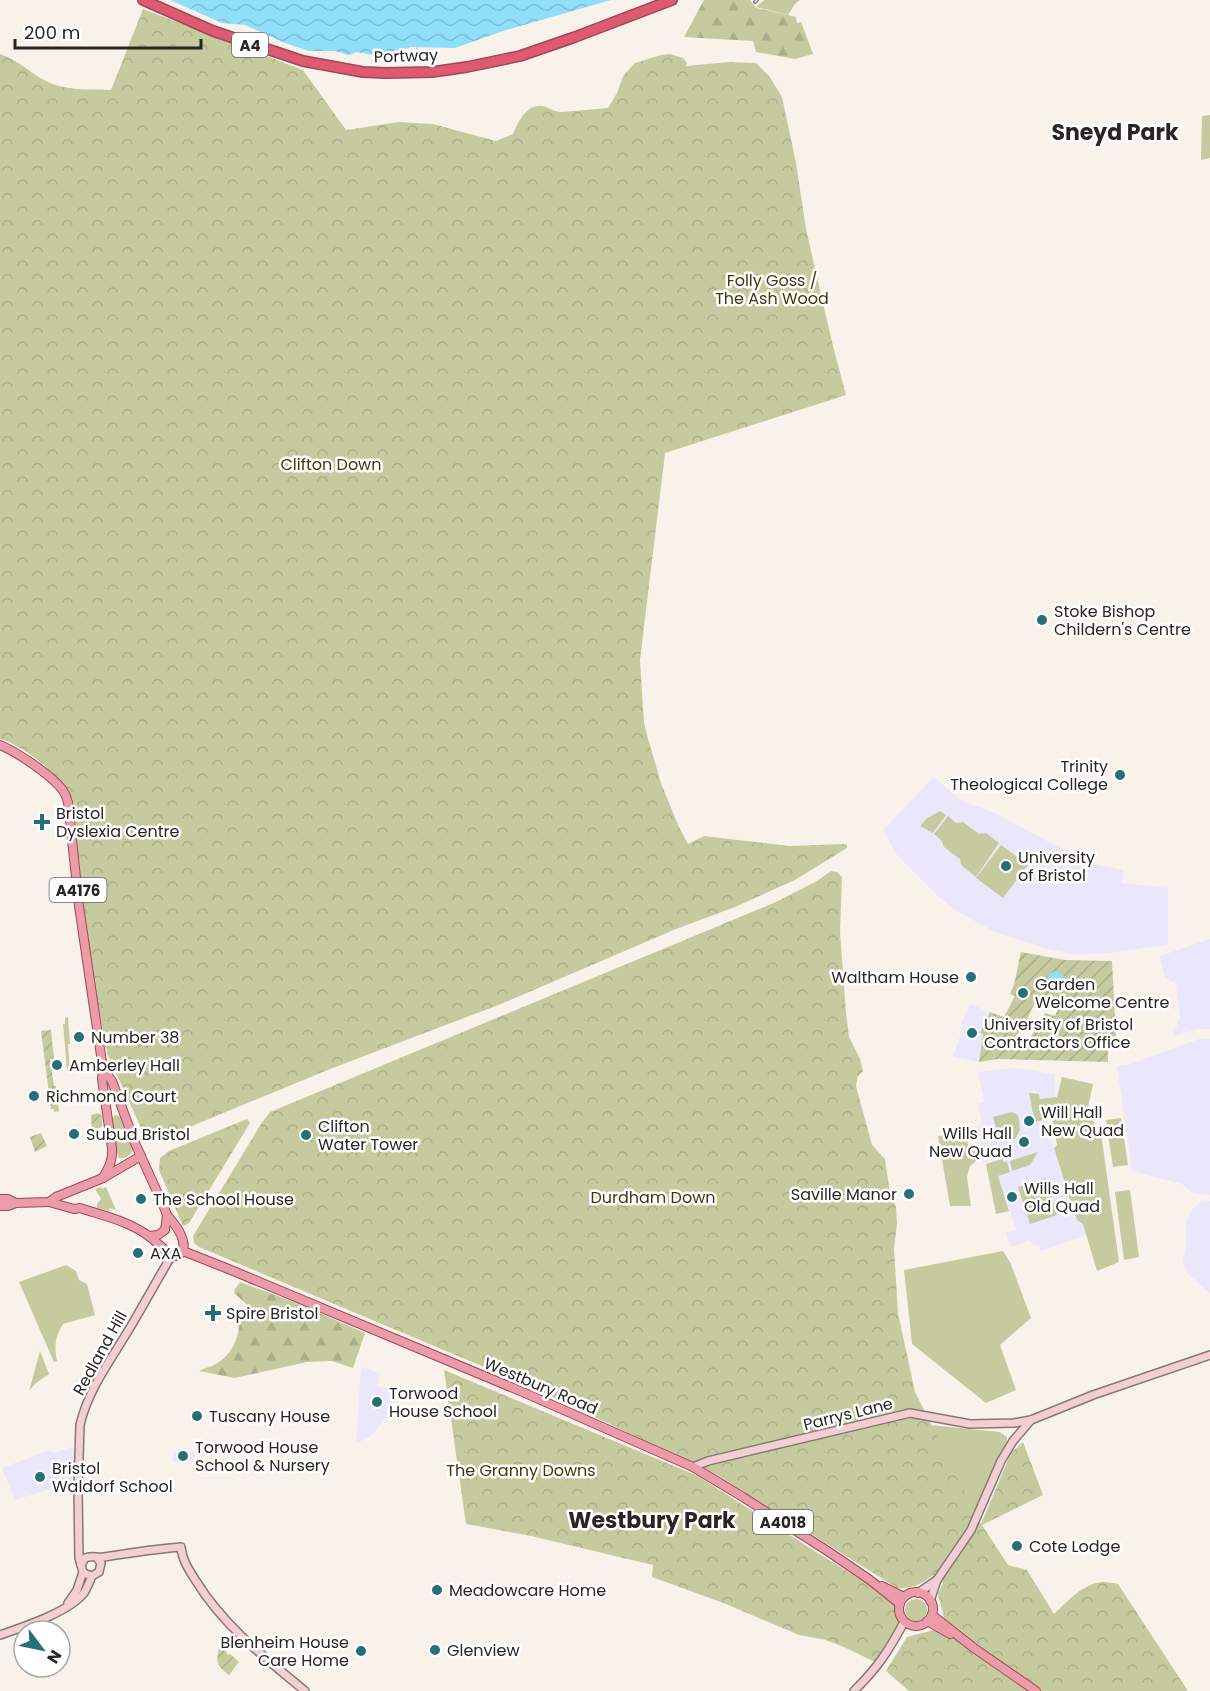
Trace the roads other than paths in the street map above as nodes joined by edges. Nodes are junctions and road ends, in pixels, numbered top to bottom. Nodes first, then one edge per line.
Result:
1 (143, 0) edge
2 (672, 0) edge
3 (0, 745) edge
4 (103, 1069) junction
5 (141, 1156) junction
6 (103, 1178) junction
7 (82, 1187) junction
8 (0, 1199) edge
9 (49, 1202) junction
10 (16, 1203) junction
11 (0, 1206) edge
12 (80, 1208) junction
13 (167, 1215) junction
14 (149, 1236) junction
15 (178, 1253) junction
16 (1210, 1355) edge
17 (1031, 1420) junction
18 (708, 1461) junction
19 (693, 1467) junction
20 (703, 1472) junction
21 (78, 1544) junction
22 (88, 1556) junction
23 (99, 1560) junction
24 (82, 1568) junction
25 (92, 1576) junction
26 (937, 1580) junction
27 (918, 1593) junction
28 (902, 1600) junction
29 (930, 1601) junction
30 (65, 1607) junction
31 (929, 1618) junction
32 (907, 1624) junction
33 (0, 1635) edge
34 (304, 1691) edge
35 (854, 1691) edge
36 (1035, 1691) edge

1 - 2 highway, Portway / A4
3 - 4 main road, A4176
4 - 5 main road, A4176
4 - 6 main road, A4176
5 - 6 main road
5 - 13 main road
6 - 7 main road
7 - 9 main road
7 - 12 main road
8 - 10 main road
9 - 10 main road
9 - 12 main road, Westbury Road
10 - 11 main road
12 - 14 main road, Westbury Road
13 - 14 main road
13 - 15 main road
14 - 15 main road, Westbury Road / A4018
15 - 19 main road, Westbury Road / A4018
15 - 21 main road, Redland Hill
16 - 17 main road, Parrys Lane
17 - 18 main road, Parrys Lane
17 - 26 main road, Parrys Lane
18 - 19 main road, Parrys Lane
18 - 20 main road
19 - 20 main road, Westbury Road / A4018
20 - 28 main road, Westbury Road / A4018
21 - 22 main road
21 - 24 main road, Redland Hill
22 - 23 main road
22 - 24 main road
23 - 25 main road
23 - 34 main road
24 - 25 main road
24 - 30 main road
25 - 30 main road
26 - 27 main road, Parrys Lane
26 - 29 main road, Parrys Lane
27 - 28 main road
27 - 29 main road
28 - 32 main road
29 - 31 main road
30 - 33 main road
31 - 32 main road
31 - 36 main road
32 - 35 main road

